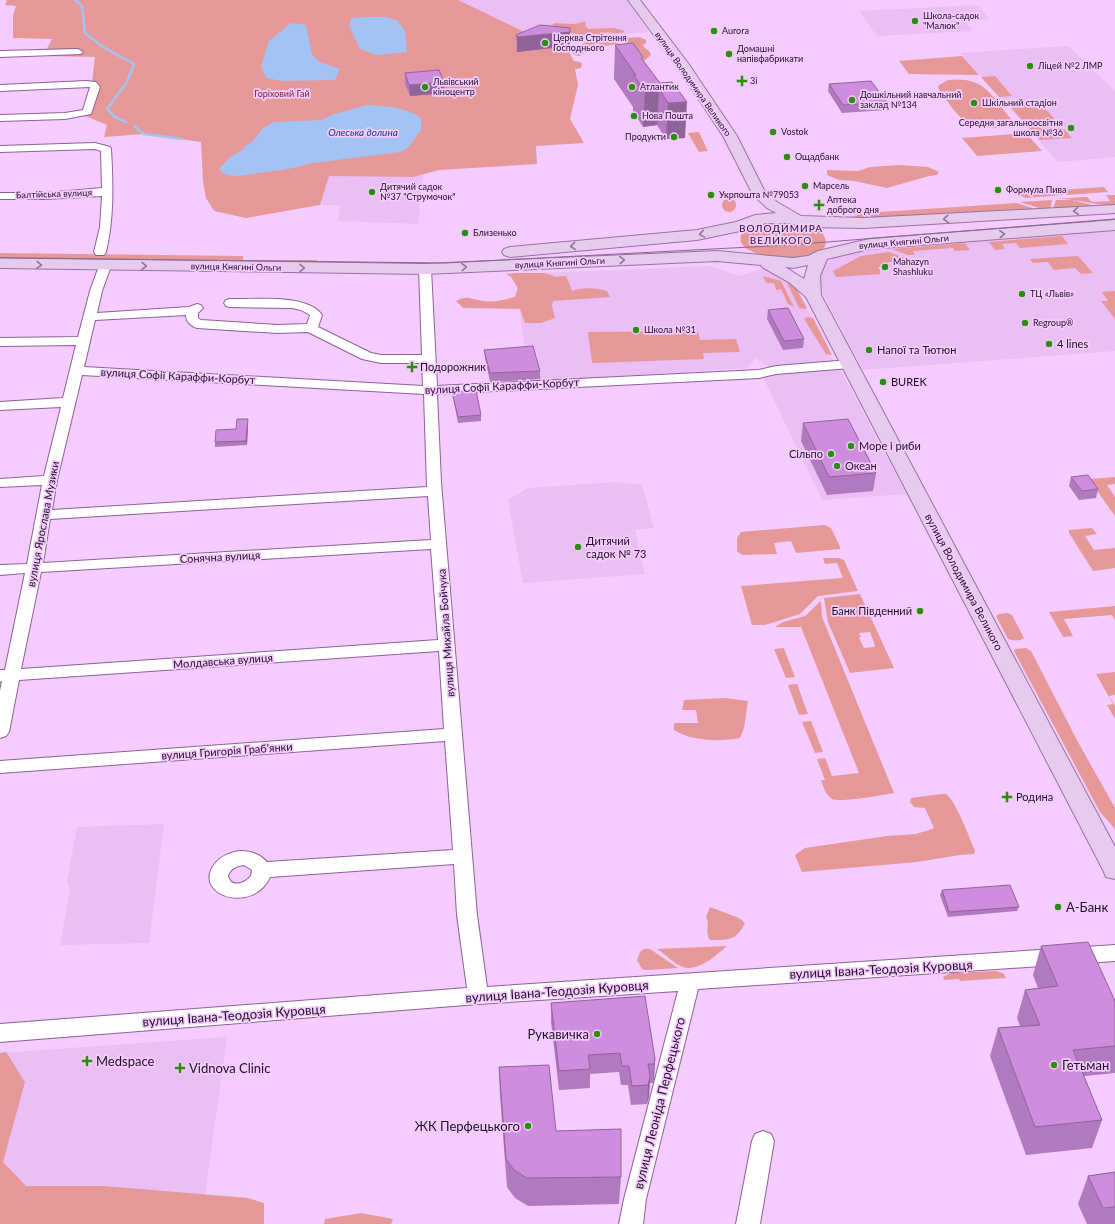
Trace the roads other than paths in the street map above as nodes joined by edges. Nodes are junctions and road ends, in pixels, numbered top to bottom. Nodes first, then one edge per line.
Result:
1 (634, 0) edge
2 (78, 52) dead end
3 (0, 54) edge
4 (0, 88) edge
5 (0, 118) edge
6 (0, 149) edge
7 (107, 192) junction
8 (758, 192) junction
9 (0, 196) edge
10 (1115, 209) edge
11 (803, 221) junction
12 (744, 224) junction
13 (1115, 225) edge
14 (0, 250) edge
15 (822, 255) junction
16 (102, 259) junction
17 (758, 259) junction
18 (0, 264) edge
19 (425, 269) junction
20 (813, 295) junction
21 (230, 303) dead end
22 (90, 317) junction
23 (310, 328) junction
24 (84, 341) junction
25 (0, 342) edge
26 (430, 359) junction
27 (850, 364) junction
28 (77, 371) junction
29 (431, 390) junction
30 (70, 402) junction
31 (0, 406) edge
32 (50, 480) junction
33 (0, 483) edge
34 (435, 491) junction
35 (43, 515) junction
36 (439, 544) junction
37 (34, 568) junction
38 (0, 570) edge
39 (447, 646) junction
40 (6, 676) edge
41 (0, 732) edge
42 (453, 734) junction
43 (0, 767) edge
44 (463, 856) junction
45 (262, 870) dead end
46 (1115, 870) edge
47 (1115, 953) edge
48 (690, 982) junction
49 (478, 996) junction
50 (0, 1033) edge
51 (763, 1141) dead end
52 (631, 1224) edge
53 (748, 1224) edge

1 - 8 main road, вулиця Володимира Великого
2 - 3 street
4 - 5 street
6 - 7 street, вулиця Ярослава Музики
7 - 9 street, Балтійська вулиця
7 - 16 street, вулиця Ярослава Музики
8 - 11 main road, вулиця Володимира Великого
8 - 12 main road, вулиця Володимира Великого
10 -> 11 main road, вулиця Княгині Ольги
11 - 12 main road, вулиця Княгині Ольги
11 - 15 main road, вулиця Володимира Великого
12 -> 16 main road, вулиця Княгині Ольги
12 - 17 main road, вулиця Володимира Великого
15 -> 13 main road, вулиця Княгині Ольги
14 - 16 main road, вулиця Княгині Ольги
15 - 17 main road, вулиця Княгині Ольги
15 - 20 main road, вулиця Володимира Великого
18 -> 16 main road, вулиця Княгині Ольги
16 -> 19 main road, вулиця Княгині Ольги
16 - 22 street, вулиця Ярослава Музики
19 -> 17 main road, вулиця Княгині Ольги
17 - 20 main road, вулиця Володимира Великого
19 - 26 street, вулиця Михайла Бойчука
20 - 27 main road, вулиця Володимира Великого
21 - 23 street
22 - 23 street
22 - 24 street, вулиця Ярослава Музики
23 - 26 street
24 - 25 street
24 - 28 street, вулиця Ярослава Музики
26 - 29 street, вулиця Михайла Бойчука
27 - 29 street, вулиця Софії Караффи-Корбут
27 - 46 main road, вулиця Володимира Великого
28 - 29 street, вулиця Софії Караффи-Корбут
28 - 30 street, вулиця Ярослава Музики
29 - 34 street, вулиця Михайла Бойчука
30 - 31 street
30 - 32 street, вулиця Ярослава Музики
32 - 33 street
32 - 35 street, вулиця Ярослава Музики
34 - 35 street
34 - 36 street, вулиця Михайла Бойчука
35 - 37 street, вулиця Ярослава Музики
36 - 37 street, Сонячна вулиця
36 - 39 street, вулиця Михайла Бойчука
37 - 38 street, Сонячна вулиця
37 - 40 street, вулиця Ярослава Музики
39 - 40 street, Молдавська вулиця
39 - 42 street, вулиця Михайла Бойчука
40 - 41 street, вулиця Ярослава Музики
42 - 43 street, вулиця Григорія Грабʼянки
42 - 44 street, вулиця Михайла Бойчука
44 - 45 street
44 - 49 street, вулиця Михайла Бойчука
47 - 48 street, вулиця Івана-Теодозія Куровця
48 - 49 street, вулиця Івана-Теодозія Куровця
48 - 52 street, вулиця Леоніда Перфецького
49 - 50 street, вулиця Івана-Теодозія Куровця
51 - 53 street

